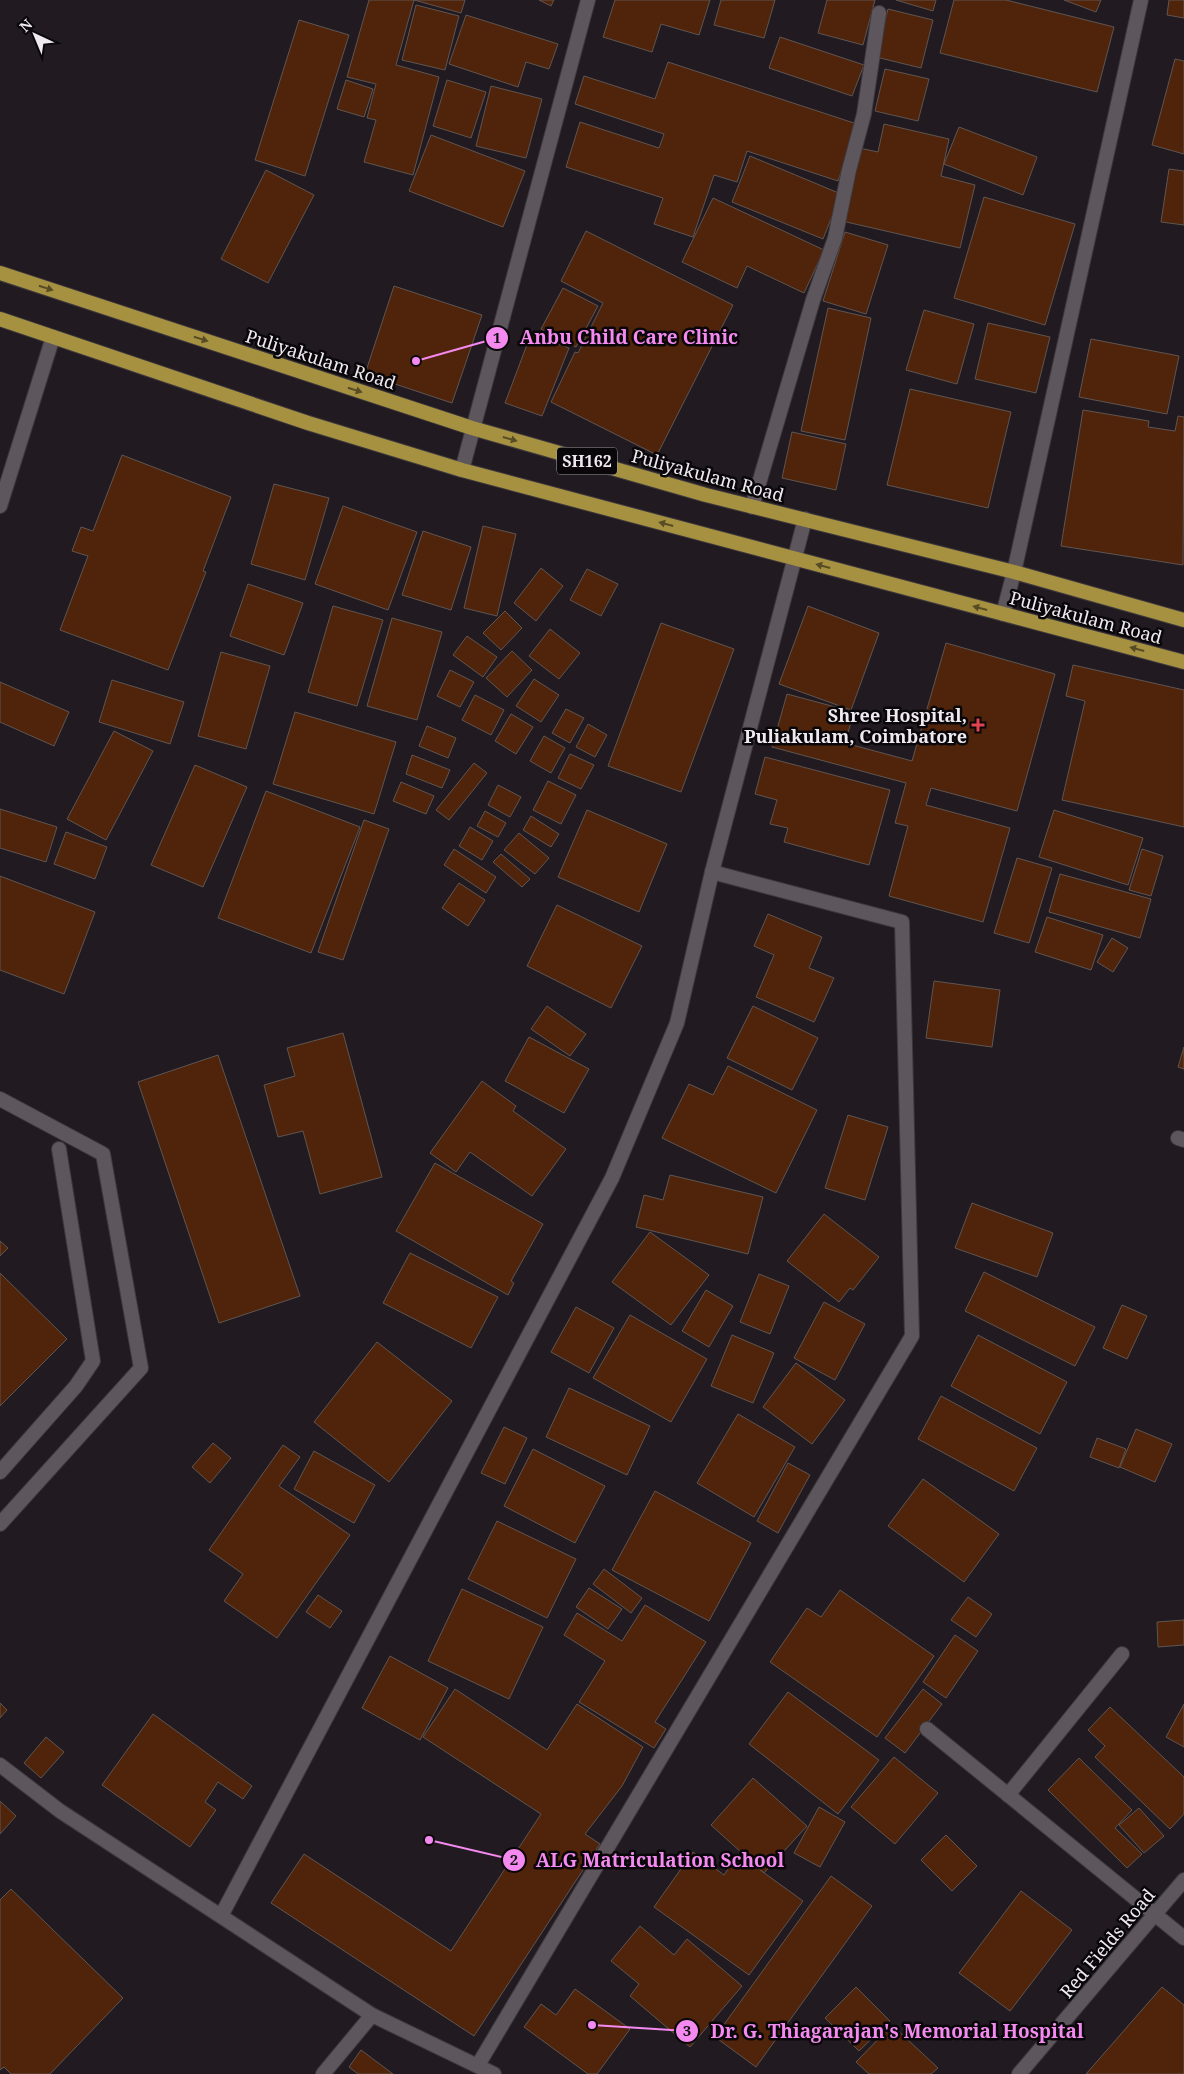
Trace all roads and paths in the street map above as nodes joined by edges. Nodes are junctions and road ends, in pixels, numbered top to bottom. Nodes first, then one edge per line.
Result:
1 (588, 0) edge
2 (1141, 0) edge
3 (879, 13) dead end
4 (0, 273) edge
5 (0, 319) edge
6 (53, 337) junction
7 (472, 428) junction
8 (462, 470) junction
9 (0, 506) edge
10 (752, 507) junction
11 (805, 520) junction
12 (795, 558) junction
13 (1014, 572) junction
14 (1003, 614) junction
15 (1184, 620) edge
16 (1184, 662) edge
17 (712, 872) junction
18 (0, 1099) edge
19 (59, 1149) dead end
20 (0, 1472) edge
21 (0, 1524) edge
22 (1122, 1654) dead end
23 (927, 1729) dead end
24 (0, 1765) edge
25 (1008, 1795) junction
26 (1184, 1880) edge
27 (1157, 1914) junction
28 (221, 1916) junction
29 (1184, 1938) edge
30 (372, 2015) junction
31 (478, 2066) junction
32 (324, 2074) edge
33 (494, 2074) edge
34 (1020, 2074) edge

1 - 7 street
2 - 13 street
3 - 10 street
4 -> 7 main road, Puliyakulam Road / SH162
5 - 6 main road, Puliyakulam Road / SH162
6 - 8 main road, Puliyakulam Road / SH162
6 - 9 street
7 - 8 street
7 -> 10 main road, Puliyakulam Road / SH162
12 -> 8 main road, Puliyakulam Road / SH162
10 - 11 main road, Puliyakulam Road / SH162
11 - 12 street
11 - 13 main road, Puliyakulam Road / SH162
14 -> 12 main road, Puliyakulam Road / SH162
12 - 17 street
13 - 14 street
13 - 15 main road, Puliyakulam Road / SH162
16 -> 14 main road, Puliyakulam Road / SH162
17 - 28 street
17 - 31 street
18 - 21 street
19 - 20 street
22 - 25 street
23 - 25 street
24 - 28 street
25 - 27 street
26 - 27 street, Red Fields Road
27 - 29 street
27 - 34 street, Red Fields Road
28 - 30 street
30 - 31 street
30 - 32 street
31 - 33 street

